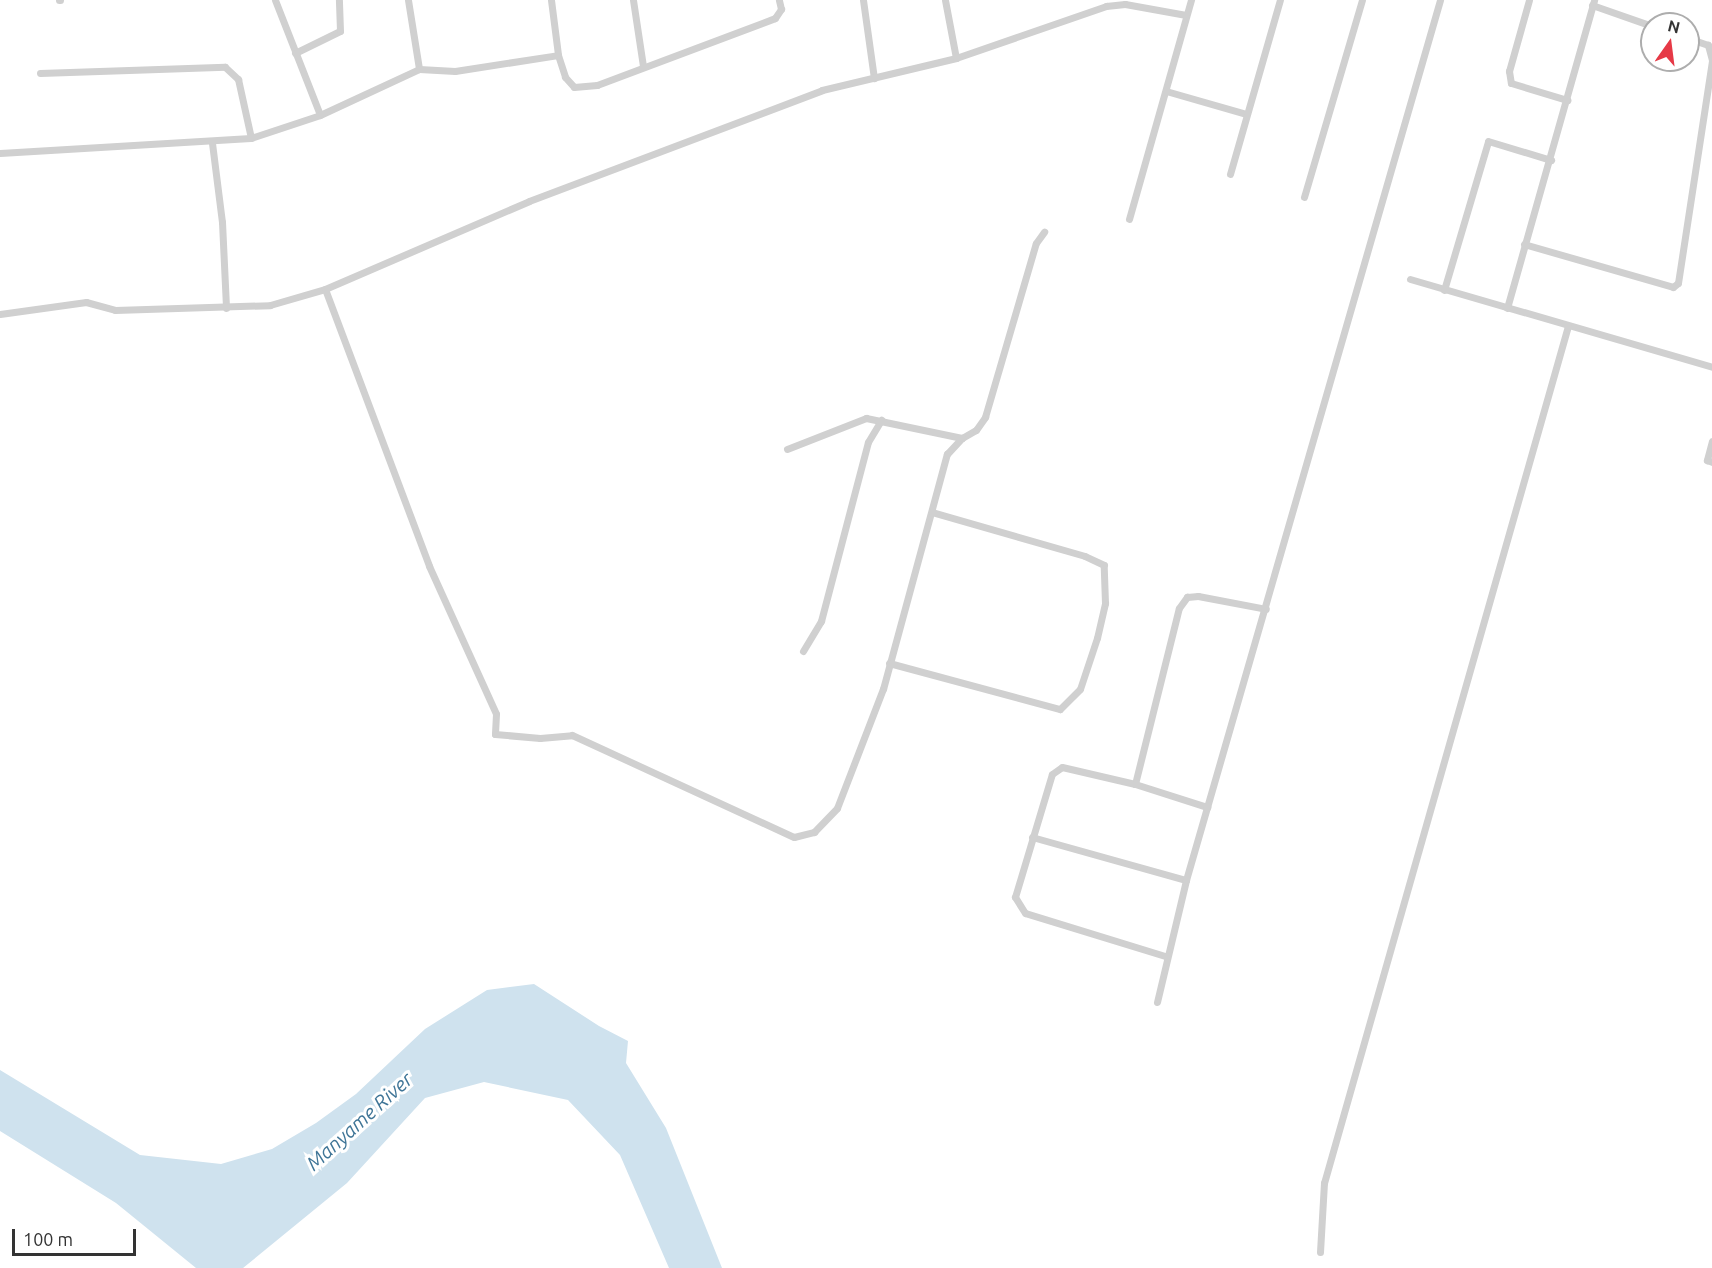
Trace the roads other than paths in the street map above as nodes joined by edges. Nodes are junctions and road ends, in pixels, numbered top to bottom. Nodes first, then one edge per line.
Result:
1 (274, 0) edge
2 (339, 0) edge
3 (408, 0) edge
4 (551, 0) edge
5 (633, 0) edge
6 (779, 0) edge
7 (863, 0) edge
8 (945, 0) edge
9 (1191, 0) edge
10 (1280, 0) edge
11 (1362, 0) edge
12 (1440, 0) edge
13 (1529, 0) edge
14 (1593, 2) edge
15 (1107, 3) edge
16 (1186, 15) junction
17 (1640, 21) edge
18 (1700, 42) edge
19 (295, 53) junction
20 (558, 55) junction
21 (956, 58) junction
22 (643, 66) junction
23 (419, 69) junction
24 (40, 73) dead end
25 (874, 78) junction
26 (1166, 91) junction
27 (1567, 100) junction
28 (1246, 114) junction
29 (320, 115) junction
30 (251, 138) junction
31 (212, 143) junction
32 (0, 153) edge
33 (1551, 160) junction
34 (1230, 174) dead end
35 (1304, 197) dead end
36 (1129, 219) dead end
37 (1044, 232) dead end
38 (1524, 244) junction
39 (1410, 279) dead end
40 (325, 289) junction
41 (1444, 290) junction
42 (226, 308) junction
43 (1507, 308) junction
44 (0, 314) edge
45 (1568, 327) junction
46 (1712, 367) edge
47 (881, 420) junction
48 (962, 438) junction
49 (1712, 441) edge
50 (787, 449) dead end
51 (1712, 462) edge
52 (932, 512) junction
53 (1266, 609) junction
54 (803, 651) dead end
55 (889, 663) junction
56 (1136, 784) junction
57 (1207, 807) junction
58 (1032, 837) junction
59 (1186, 880) junction
60 (1166, 956) junction
61 (1157, 1002) dead end
62 (1320, 1252) dead end

1 - 19 street
2 - 19 street
3 - 23 street
4 - 20 street
5 - 22 street
6 - 22 street
7 - 25 street
8 - 21 street
9 - 16 street
10 - 28 street
11 - 35 street
12 - 53 street
13 - 27 street
14 - 17 street
14 - 27 street
15 - 16 street
15 - 21 street
16 - 26 street
18 - 38 street
19 - 29 street
20 - 22 street
20 - 23 street
21 - 25 street
23 - 29 street
24 - 30 street
25 - 40 street
26 - 28 street
26 - 36 street
27 - 33 street
28 - 34 street
29 - 30 street
30 - 31 street
31 - 32 street
31 - 42 street
33 - 38 street
33 - 41 street
37 - 48 street
38 - 43 street
39 - 41 street
40 - 42 street
40 - 55 street
41 - 43 street
42 - 44 street
43 - 45 street
45 - 46 street
45 - 62 street
47 - 48 street
47 - 50 street
47 - 54 street
48 - 52 street
49 - 51 street
52 - 55 street
52 - 55 street
53 - 56 street
53 - 57 street
56 - 57 street
56 - 58 street
57 - 59 street
58 - 59 street
58 - 60 street
59 - 60 street
60 - 61 street

